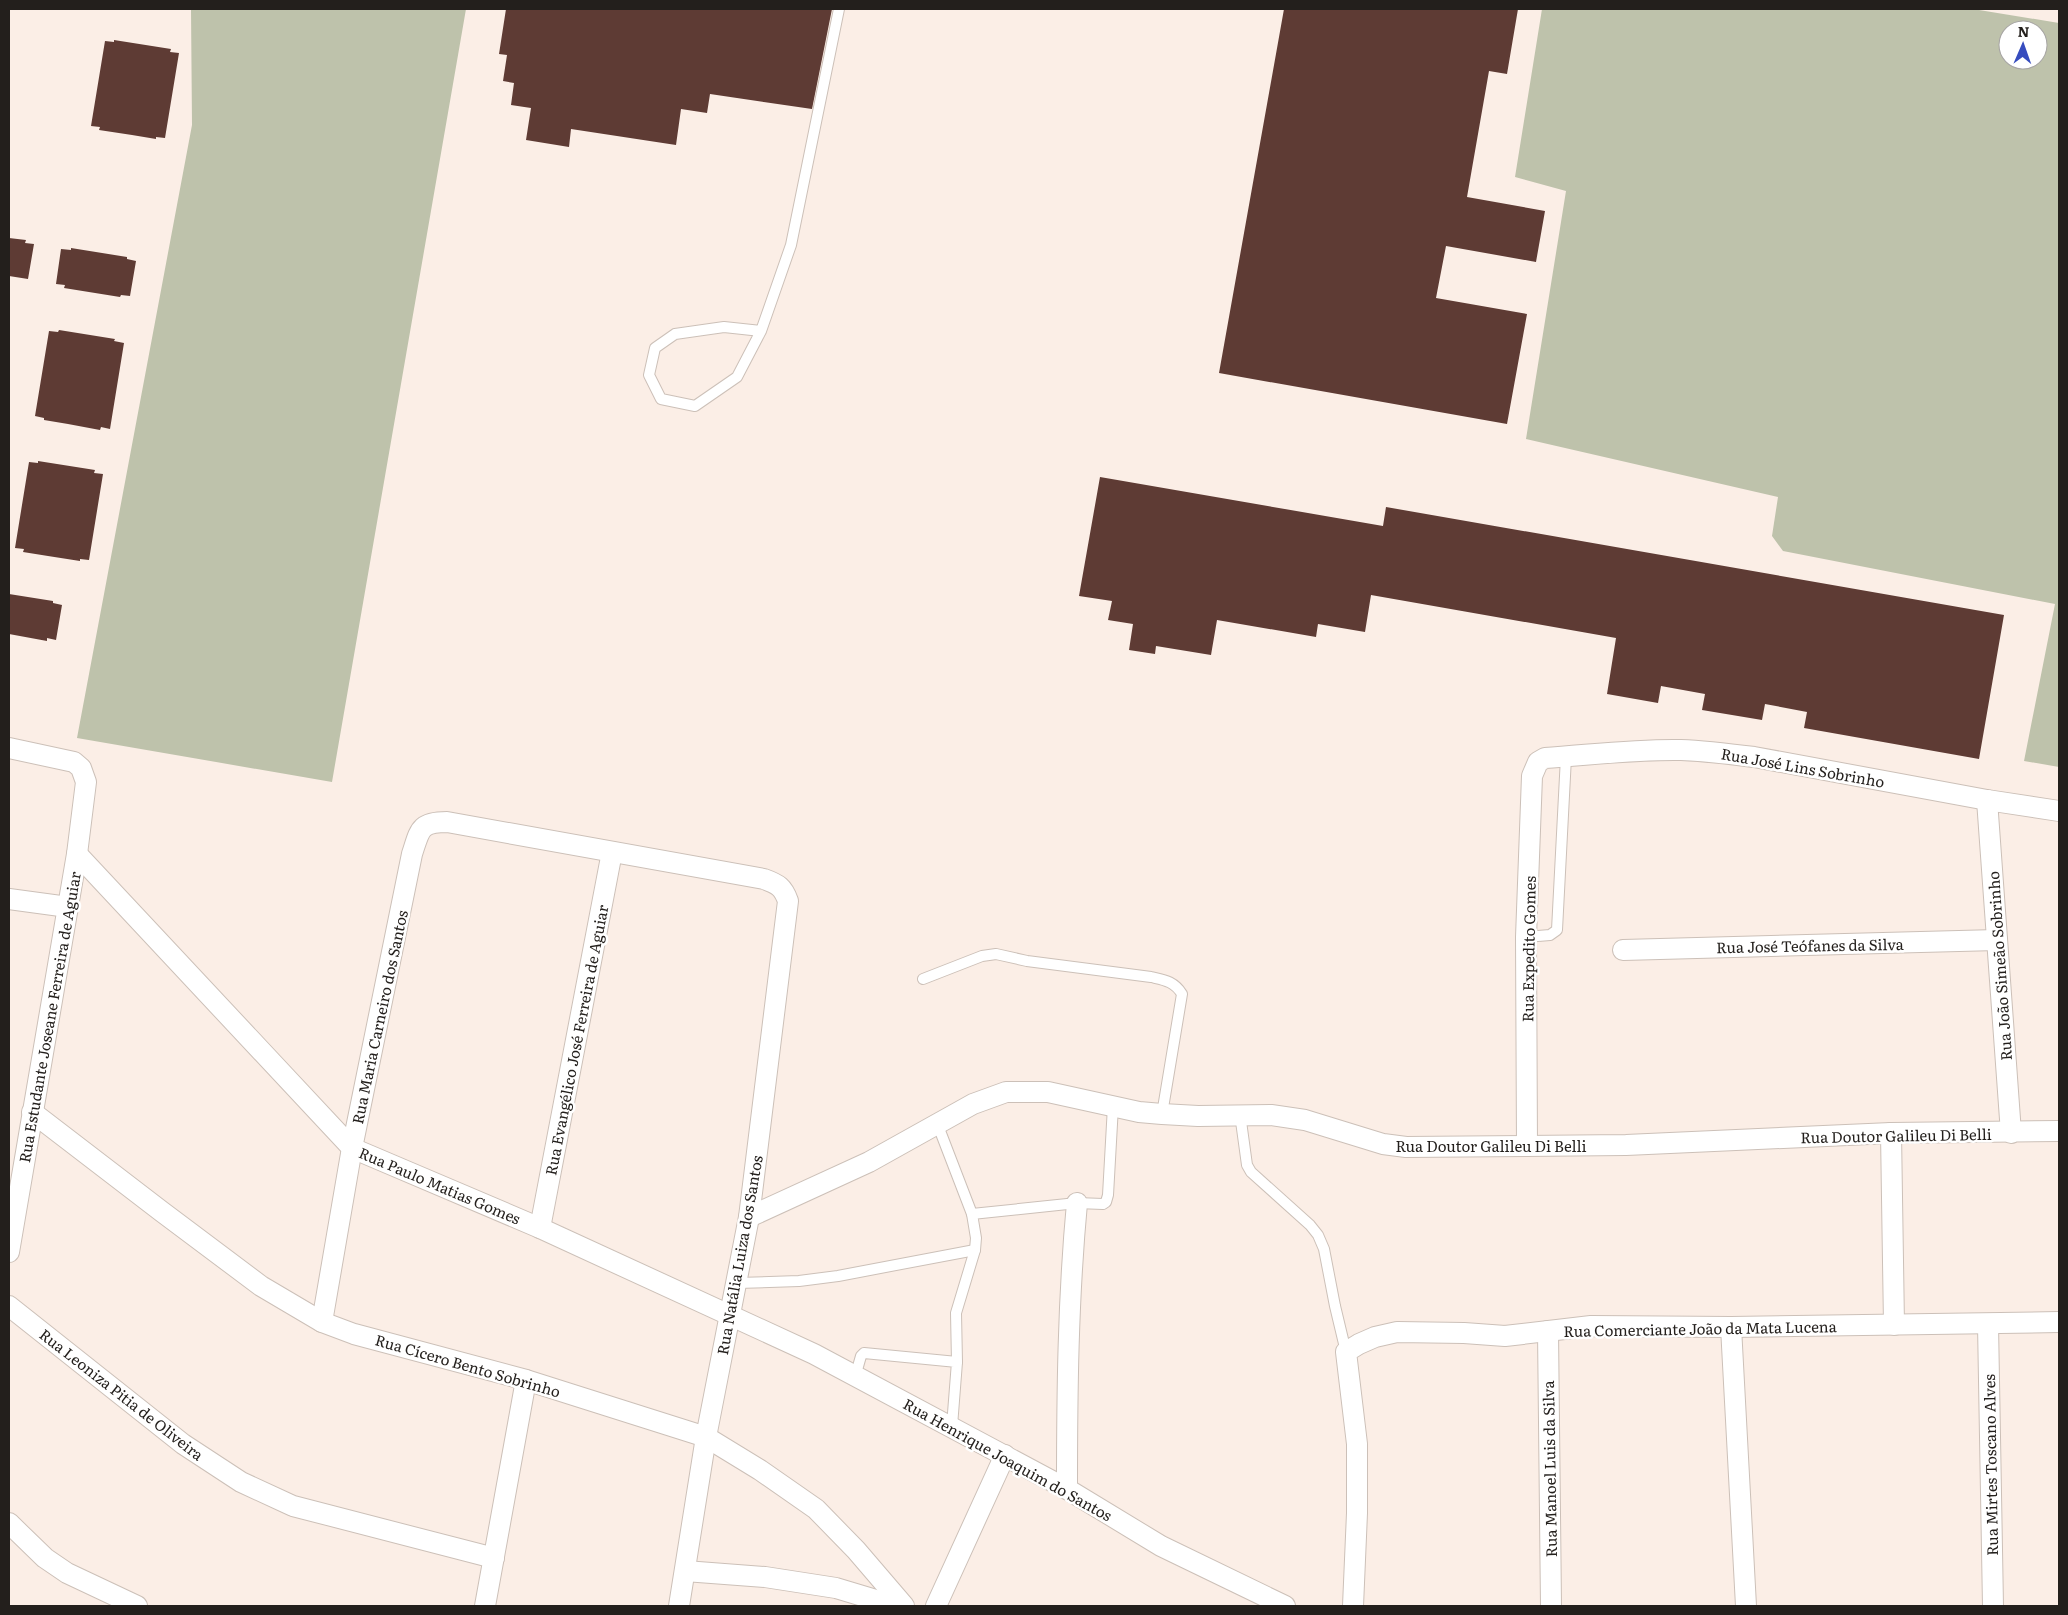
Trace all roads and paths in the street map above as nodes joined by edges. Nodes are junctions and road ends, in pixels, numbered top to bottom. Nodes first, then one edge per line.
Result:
1 (839, 9) edge
2 (761, 331) junction
3 (9, 748) edge
4 (1566, 757) junction
5 (1545, 758) joint
6 (1987, 800) junction
7 (2059, 811) edge
8 (612, 852) junction
9 (77, 854) junction
10 (9, 899) edge
11 (68, 908) junction
12 (1526, 937) junction
13 (1997, 940) junction
14 (1622, 950) dead end
15 (923, 979) dead end
16 (1113, 1106) junction
17 (32, 1112) junction
18 (1162, 1114) junction
19 (1240, 1114) junction
20 (937, 1123) junction
21 (2059, 1131) edge
22 (2012, 1133) junction
23 (1891, 1134) junction
24 (1528, 1146) junction
25 (17, 1148) edge
26 (352, 1148) junction
27 (1077, 1202) junction
28 (972, 1214) junction
29 (748, 1216) junction
30 (540, 1228) junction
31 (975, 1250) junction
32 (9, 1252) edge
33 (737, 1283) junction
34 (9, 1306) edge
35 (730, 1315) junction
36 (322, 1322) junction
37 (2059, 1322) edge
38 (1988, 1324) junction
39 (1894, 1325) junction
40 (1731, 1327) junction
41 (1548, 1331) junction
42 (1346, 1352) junction
43 (956, 1362) junction
44 (855, 1377) junction
45 (526, 1380) junction
46 (952, 1426) junction
47 (706, 1437) junction
48 (1005, 1455) junction
49 (1067, 1489) junction
50 (9, 1523) edge
51 (494, 1558) junction
52 (685, 1571) junction
53 (138, 1606) edge
54 (485, 1606) edge
55 (679, 1606) edge
56 (896, 1606) edge
57 (904, 1606) edge
58 (936, 1606) edge
59 (1285, 1606) edge
60 (1353, 1606) edge
61 (1551, 1606) edge
62 (1746, 1606) edge
63 (1993, 1606) edge

1 - 2 lane
2 - 2 lane
3 - 9 street, Rua Estudante Joseane Ferreira de Aguiar
4 - 5 street, Rua José Lins Sobrinho
4 - 6 street, Rua José Lins Sobrinho
4 - 12 lane
5 - 12 street, Rua Expedito Gomes
6 - 7 street, Rua José Lins Sobrinho
6 - 13 street, Rua João Simeão Sobrinho
8 - 26 street, Rua Maria Carneiro dos Santos
8 - 29 street, Rua Natália Luiza dos Santos
8 - 30 street, Rua Evangélico José Ferreira de Aguiar
9 - 11 street, Rua Estudante Joseane Ferreira de Aguiar
9 - 26 street, Rua Paulo Matias Gomes
10 - 11 street
11 - 17 street, Rua Estudante Joseane Ferreira de Aguiar
12 - 24 street, Rua Expedito Gomes
13 - 14 street, Rua José Teófanes da Silva
13 - 22 street, Rua João Simeão Sobrinho
15 - 18 lane
16 - 18 street, Rua Doutor Galileu Di Belli
16 - 20 street, Rua Doutor Galileu Di Belli
16 - 27 lane
17 - 25 street, Rua Estudante Joseane Ferreira de Aguiar
17 - 36 street, Rua Cícero Bento Sobrinho
18 - 19 street, Rua Doutor Galileu Di Belli
19 - 24 street, Rua Doutor Galileu Di Belli
19 - 42 lane
20 - 28 lane
20 - 29 street, Rua Doutor Galileu Di Belli
21 - 22 street, Rua Doutor Galileu Di Belli
22 - 23 street, Rua Doutor Galileu Di Belli
23 - 24 street, Rua Doutor Galileu Di Belli
23 - 39 street
25 - 32 street, Rua Estudante Joseane Ferreira de Aguiar
26 - 30 street, Rua Paulo Matias Gomes
26 - 36 street, Rua Maria Carneiro dos Santos
27 - 28 lane
27 - 49 street
28 - 31 lane
29 - 33 street, Rua Natália Luiza dos Santos
30 - 35 street, Rua Paulo Matias Gomes
31 - 33 lane
31 - 43 lane
33 - 35 street, Rua Natália Luiza dos Santos
34 - 51 street, Rua Leoniza Pitia de Oliveira
35 - 44 street, Rua Henrique Joaquim do Santos
35 - 47 street, Rua Natália Luiza dos Santos
36 - 45 street, Rua Cícero Bento Sobrinho
37 - 38 street, Rua Comerciante João da Mata Lucena
38 - 39 street, Rua Comerciante João da Mata Lucena
38 - 63 street, Rua Mirtes Toscano Alves
39 - 40 street, Rua Comerciante João da Mata Lucena
40 - 41 street, Rua Comerciante João da Mata Lucena
40 - 62 street
41 - 42 street, Rua Comerciante João da Mata Lucena
41 - 61 street, Rua Manoel Luis da Silva
42 - 60 street
43 - 44 lane
43 - 46 lane
44 - 46 street, Rua Henrique Joaquim do Santos
45 - 47 street, Rua Cícero Bento Sobrinho
45 - 51 street
46 - 48 street, Rua Henrique Joaquim do Santos
47 - 52 street, Rua Natália Luiza dos Santos
47 - 57 street, Rua Cícero Bento Sobrinho
48 - 49 street, Rua Henrique Joaquim do Santos
48 - 58 street
49 - 59 street, Rua Henrique Joaquim do Santos
50 - 53 street
51 - 54 street
52 - 55 street, Rua Natália Luiza dos Santos
52 - 56 street

